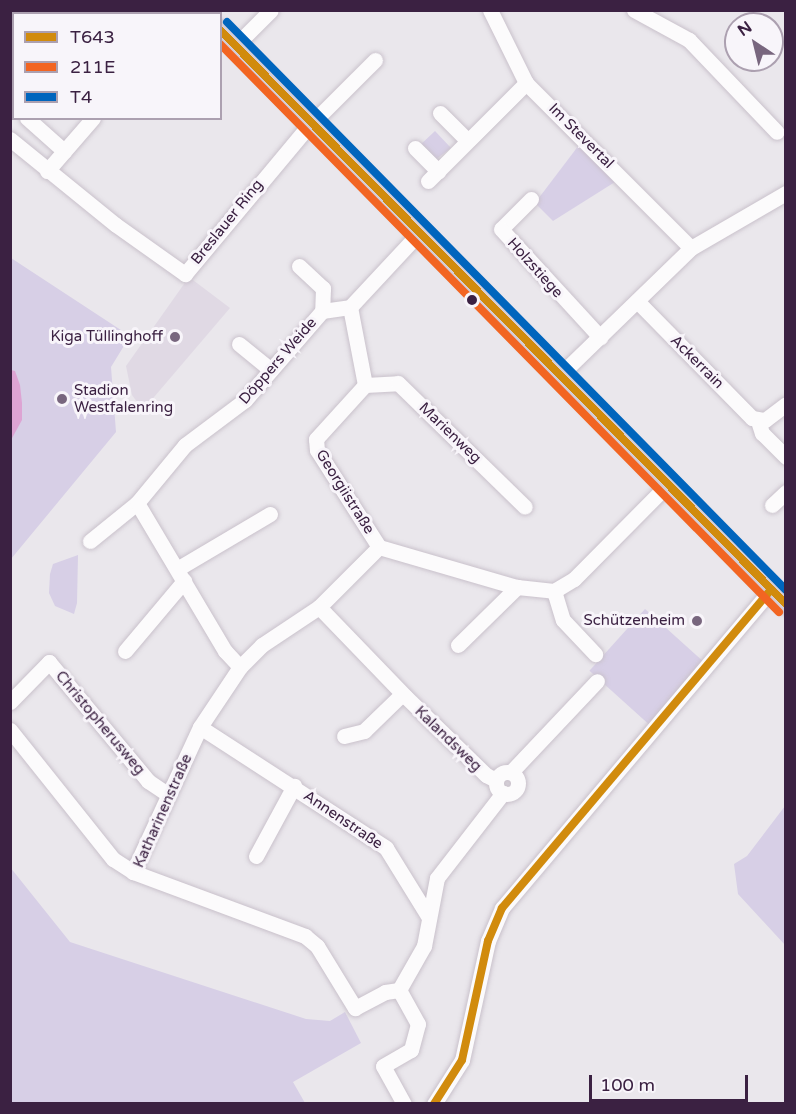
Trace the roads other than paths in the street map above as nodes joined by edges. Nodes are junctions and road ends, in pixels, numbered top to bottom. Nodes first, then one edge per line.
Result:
1 (271, 10) edge
2 (490, 10) edge
3 (634, 10) edge
4 (222, 31) edge
5 (236, 45) junction
6 (375, 60) dead end
7 (526, 82) junction
8 (440, 113) dead end
9 (24, 120) edge
10 (28, 120) edge
11 (91, 120) edge
12 (313, 123) junction
13 (777, 132) dead end
14 (10, 135) edge
15 (10, 140) edge
16 (466, 140) junction
17 (415, 148) dead end
18 (64, 151) junction
19 (47, 171) junction
20 (786, 193) edge
21 (531, 199) dead end
22 (420, 232) junction
23 (691, 248) junction
24 (299, 266) dead end
25 (637, 302) junction
26 (350, 307) junction
27 (322, 312) junction
28 (600, 337) junction
29 (239, 344) dead end
30 (271, 370) junction
31 (559, 376) junction
32 (365, 385) junction
33 (786, 404) edge
34 (758, 421) junction
35 (786, 457) edge
36 (667, 485) junction
37 (786, 492) edge
38 (136, 503) junction
39 (772, 505) dead end
40 (525, 507) dead end
41 (270, 514) dead end
42 (90, 541) dead end
43 (379, 547) junction
44 (181, 575) junction
45 (517, 586) junction
46 (554, 591) junction
47 (780, 596) edge
48 (318, 607) junction
49 (458, 645) dead end
50 (125, 651) dead end
51 (595, 654) dead end
52 (240, 667) junction
53 (597, 681) dead end
54 (402, 694) junction
55 (10, 702) edge
56 (200, 727) junction
57 (10, 730) edge
58 (344, 736) dead end
59 (294, 786) junction
60 (499, 787) junction
61 (167, 794) junction
62 (256, 856) dead end
63 (133, 872) junction
64 (437, 878) junction
65 (409, 885) junction
66 (428, 916) junction
67 (399, 990) junction
68 (404, 1104) edge
69 (434, 1104) edge

1 - 5 street
2 - 7 street, Im Stevertal
3 - 13 street
4 - 5 main road
5 - 12 main road
6 - 12 street
7 - 16 street
7 - 23 street, Im Stevertal
8 - 16 street
9 - 14 street
10 - 18 street
11 - 18 street
12 - 19 street, Breslauer Ring
12 - 22 main road
15 - 19 street, Breslauer Ring
16 - 17 street
18 - 19 street
20 - 23 street
21 - 28 street, Holzstiege
22 - 26 street
22 - 31 main road
23 - 25 street
24 - 27 street
25 - 28 street
25 - 34 street, Ackerrain
26 - 27 street, Döppers Weide
26 - 32 street
27 - 30 street, Döppers Weide
28 - 31 street
29 - 30 street
30 - 38 street, Döppers Weide
31 - 36 main road
32 - 40 street, Marienweg
32 - 43 street, Georgiistraße
33 - 34 street
34 - 35 street, Ackerrain
36 - 46 street
36 - 47 main road
37 - 39 street
38 - 42 street, Döppers Weide
38 - 44 street
41 - 44 street
43 - 45 street, Georgiistraße
43 - 48 street, Katharinenstraße
44 - 50 street
44 - 52 street
45 - 46 street, Georgiistraße
45 - 49 street
46 - 51 street
47 - 69 street
48 - 52 street, Katharinenstraße
48 - 54 street, Kalandsweg
52 - 56 street, Katharinenstraße
53 - 60 street
54 - 58 street, Kalandsweg
54 - 60 street, Kalandsweg
55 - 61 street, Christopherusweg
56 - 59 street, Annenstraße
56 - 61 street, Katharinenstraße
57 - 63 street
59 - 62 street, Annenstraße
59 - 65 street, Annenstraße
60 - 64 street
61 - 63 street, Katharinenstraße
63 - 67 street, Katharinenstraße
64 - 65 street
64 - 66 street
65 - 66 street, Annenstraße
66 - 67 street
67 - 68 street

